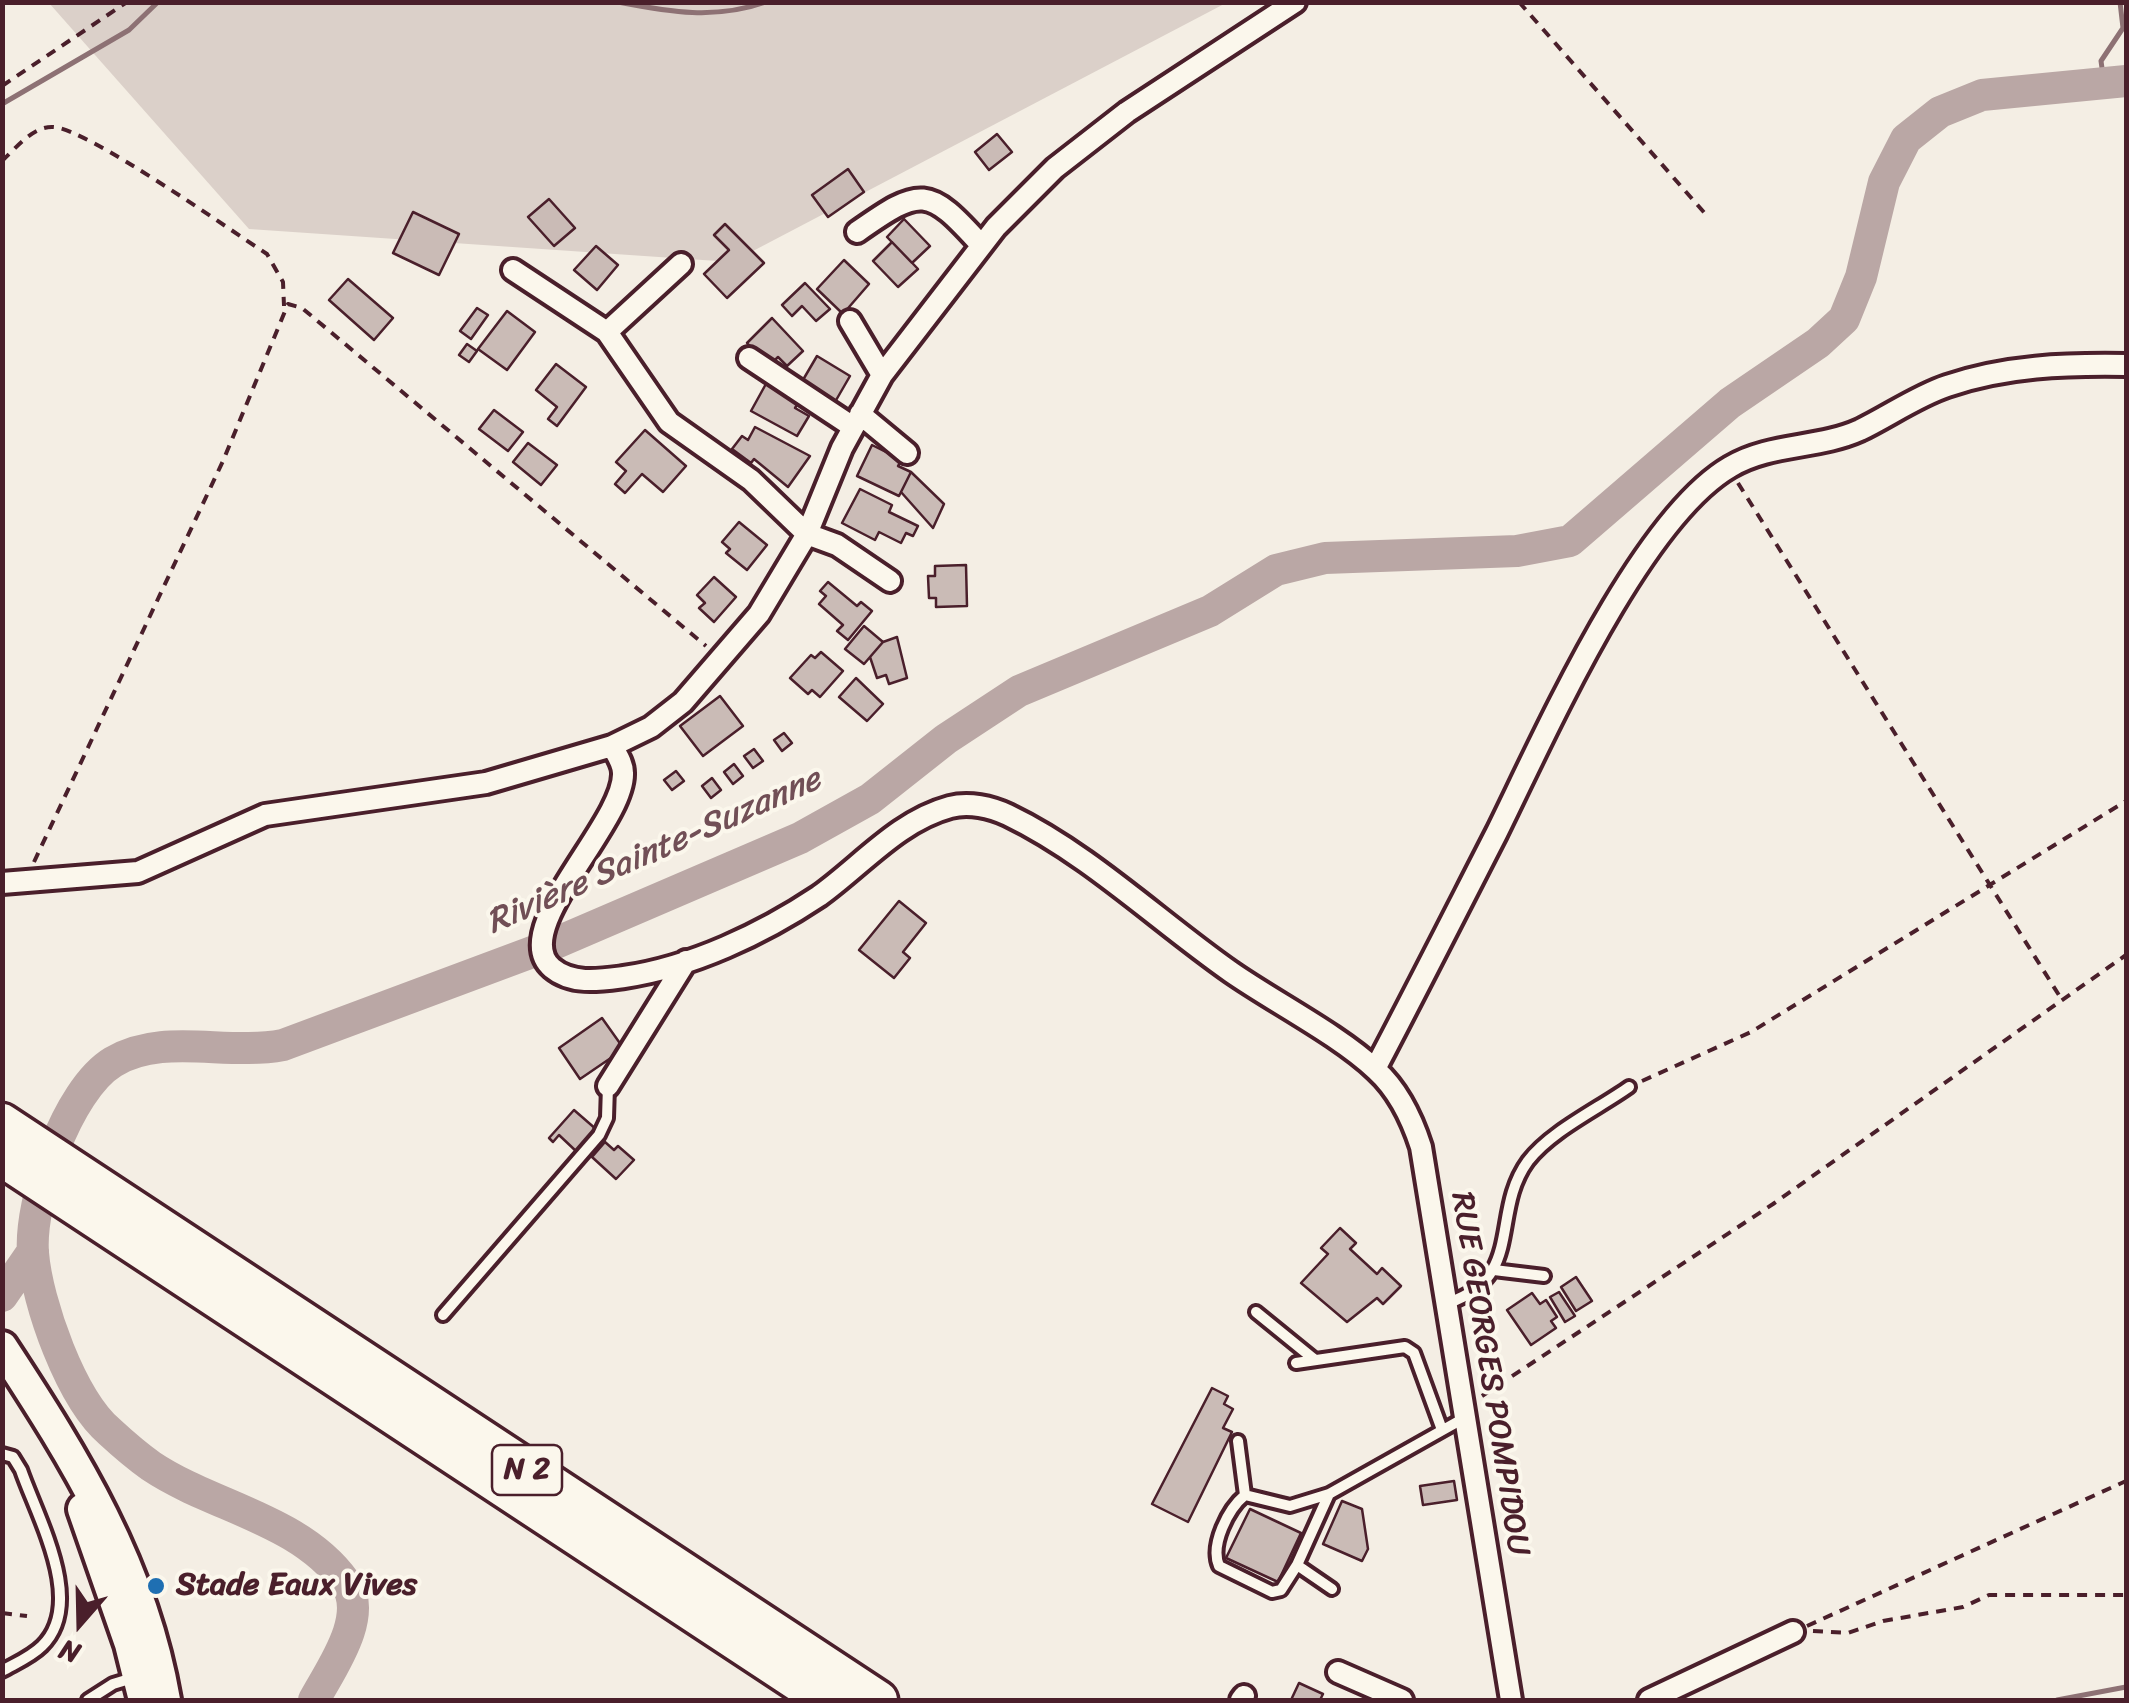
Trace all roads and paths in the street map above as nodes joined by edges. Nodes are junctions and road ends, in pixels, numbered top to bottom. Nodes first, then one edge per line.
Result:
1 (127, 2) edge
2 (1295, 2) edge
3 (1519, 2) edge
4 (2, 86) edge
5 (2, 160) edge
6 (1709, 218) dead end
7 (857, 232) dead end
8 (981, 245) junction
9 (682, 264) dead end
10 (513, 270) dead end
11 (284, 306) junction
12 (850, 321) dead end
13 (607, 332) junction
14 (750, 358) dead end
15 (2126, 365) edge
16 (882, 374) junction
17 (856, 420) junction
18 (907, 452) dead end
19 (1728, 468) junction
20 (808, 534) junction
21 (890, 581) dead end
22 (721, 659) junction
23 (612, 746) junction
24 (2126, 802) edge
25 (24, 881) junction
26 (2, 883) edge
27 (1990, 886) junction
28 (2126, 956) edge
29 (686, 961) junction
30 (2062, 1000) junction
31 (1375, 1069) junction
32 (608, 1086) joint
33 (1629, 1087) joint
34 (2, 1124) edge
35 (2, 1157) edge
36 (166, 1248) junction
37 (1494, 1270) junction
38 (1544, 1276) dead end
39 (1448, 1303) junction
40 (1256, 1312) dead end
41 (443, 1316) dead end
42 (2, 1347) edge
43 (1315, 1360) junction
44 (1296, 1363) dead end
45 (1466, 1412) junction
46 (1441, 1428) junction
47 (1238, 1441) dead end
48 (2, 1454) edge
49 (2126, 1482) edge
50 (1329, 1494) junction
51 (1245, 1496) junction
52 (1298, 1564) junction
53 (1332, 1590) dead end
54 (2126, 1595) edge
55 (2, 1614) edge
56 (27, 1616) dead end
57 (1793, 1632) junction
58 (2, 1671) edge
59 (1338, 1672) dead end
60 (152, 1689) edge
61 (88, 1700) edge
62 (826, 1700) edge
63 (878, 1700) edge
64 (1402, 1700) edge
65 (1511, 1700) edge
66 (1649, 1700) edge

1 - 4 path
2 - 8 street
3 - 6 path
5 - 11 path
7 - 8 street
8 - 16 street
9 - 13 street
10 - 13 street
11 - 22 path
11 - 25 path
12 - 16 street
13 - 20 street
14 - 17 street
15 - 19 street
16 - 17 street
17 - 18 street
17 - 20 street
19 - 27 path
19 - 31 street
20 - 21 street
20 - 22 street
22 - 23 street
23 - 25 street
23 - 29 street
24 - 27 path
25 - 26 street
27 - 30 path
27 - 33 path
28 - 30 path
29 - 31 street
29 - 32 street
30 - 45 path
31 - 39 street, RUE GEORGES POMPIDOU
32 - 41 lane
33 - 37 lane
34 - 36 highway, N 2
35 - 36 highway, N 2
36 - 62 highway, N 2
36 - 63 highway, N 2
37 - 38 lane
37 - 39 lane
39 - 45 street, RUE GEORGES POMPIDOU
40 - 43 lane
42 - 60 main road
43 - 44 lane
43 - 46 lane
45 - 46 lane
45 - 65 street, RUE GEORGES POMPIDOU
46 - 50 lane
47 - 51 lane
48 - 58 lane
49 - 57 path
50 - 51 lane
50 - 52 lane
51 - 52 lane
52 - 53 lane
54 - 57 path
55 - 56 path
57 - 66 street
59 - 64 street
60 - 61 lane

